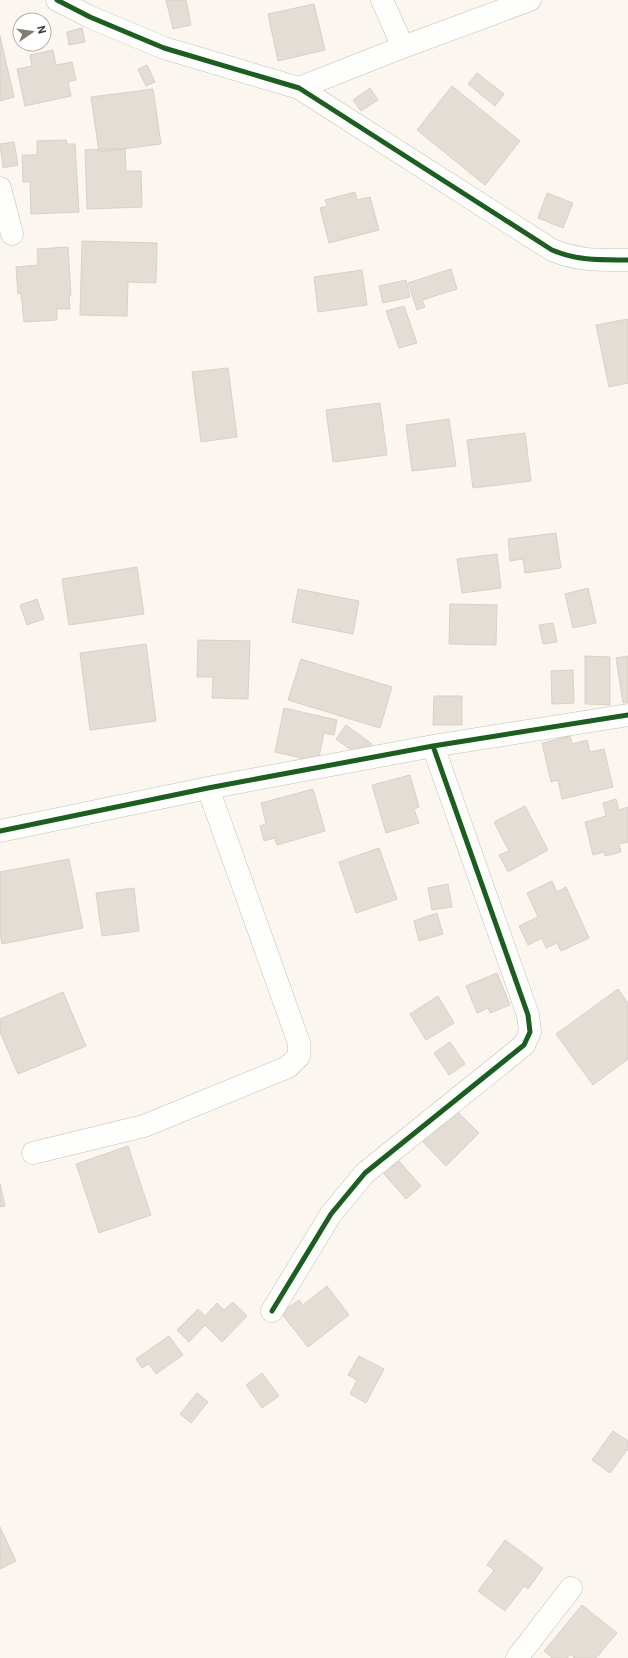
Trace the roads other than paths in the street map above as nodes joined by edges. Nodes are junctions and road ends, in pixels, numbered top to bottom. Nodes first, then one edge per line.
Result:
1 (57, 0) edge
2 (382, 0) edge
3 (530, 0) edge
4 (403, 47) junction
5 (300, 88) junction
6 (0, 188) edge
7 (12, 234) dead end
8 (628, 260) edge
9 (628, 715) edge
10 (433, 746) junction
11 (208, 788) junction
12 (0, 831) edge
13 (33, 1153) dead end
14 (272, 1311) dead end
15 (571, 1588) dead end
16 (517, 1658) edge

1 - 5 street
2 - 4 street
3 - 4 street
4 - 5 street
5 - 8 street
6 - 7 street
9 - 10 street
10 - 11 street
10 - 14 street
11 - 12 street
11 - 13 street
15 - 16 street

